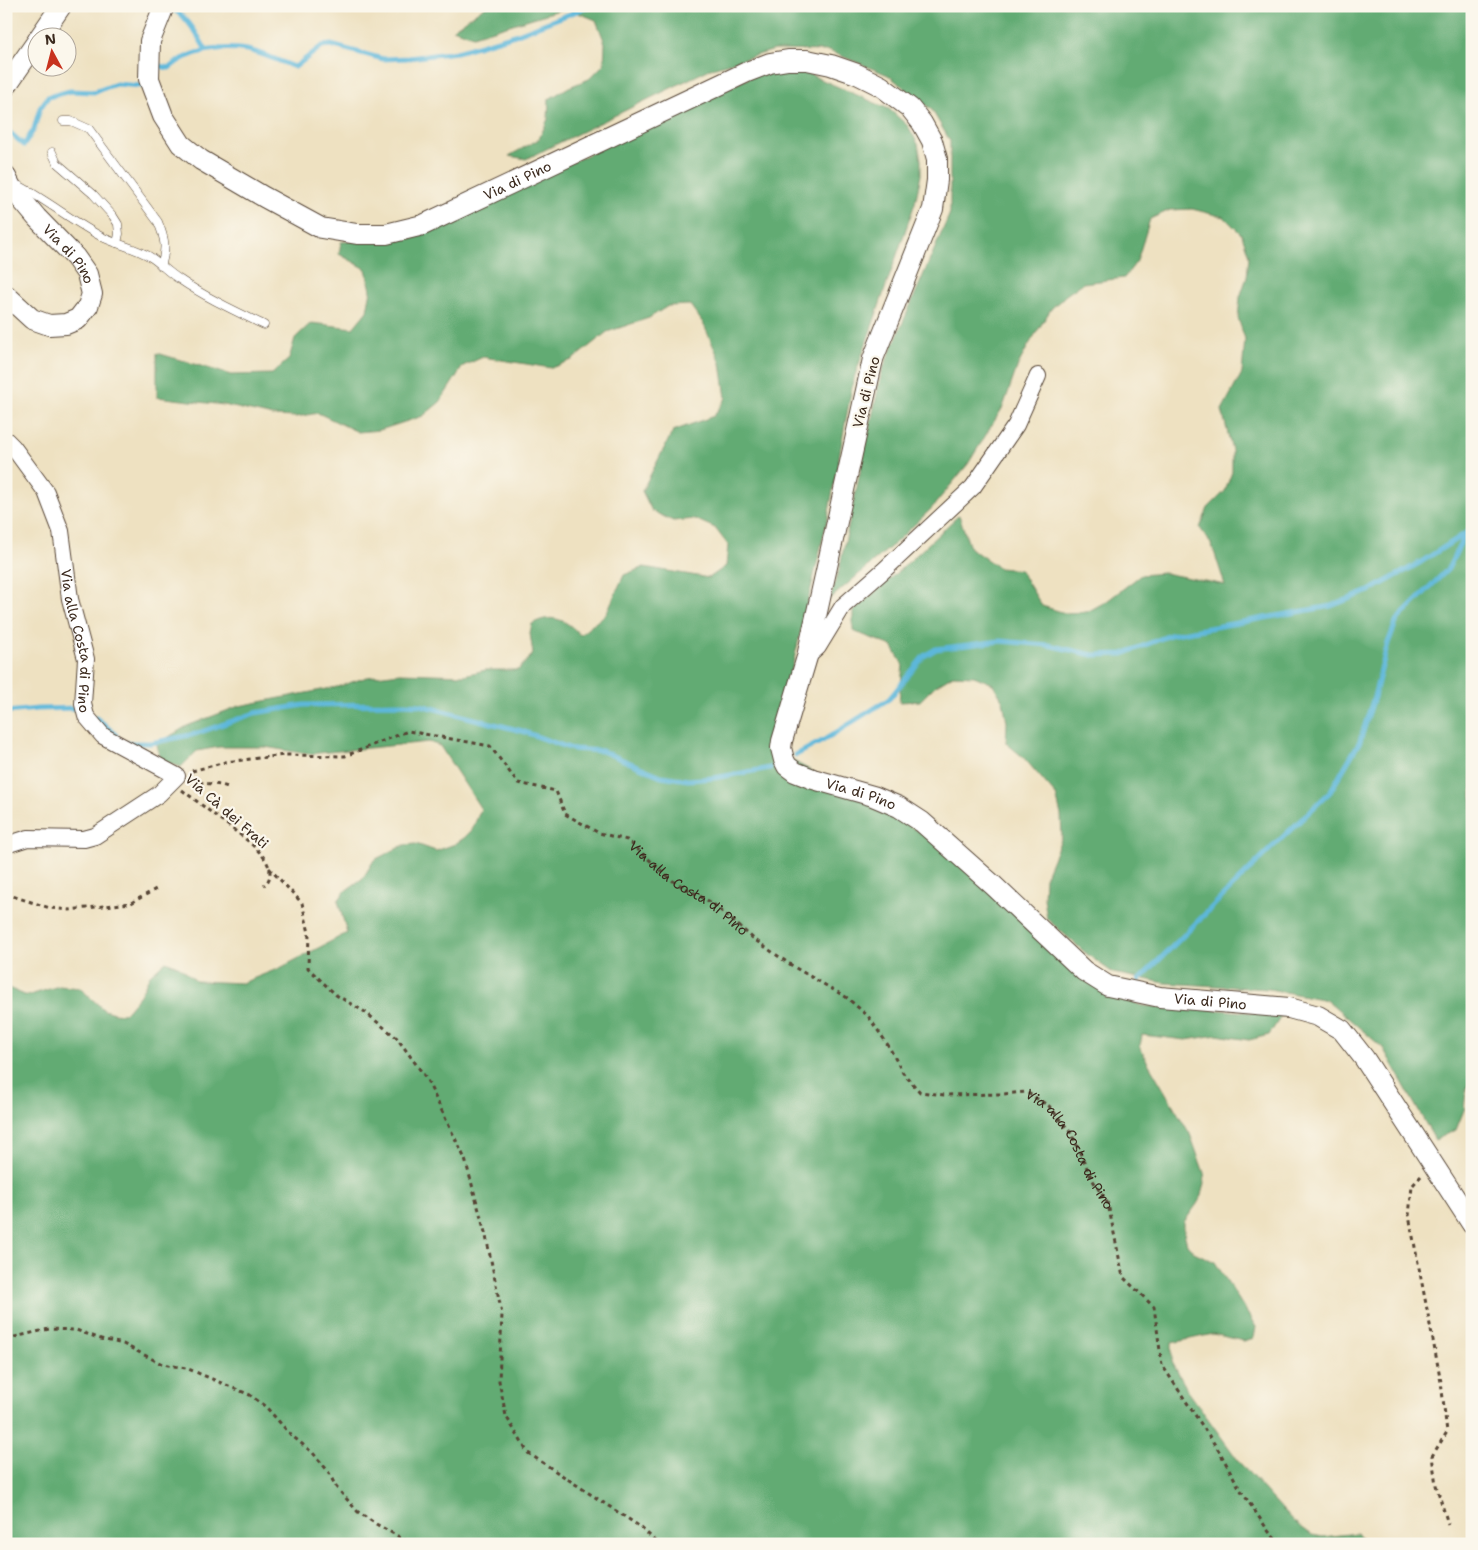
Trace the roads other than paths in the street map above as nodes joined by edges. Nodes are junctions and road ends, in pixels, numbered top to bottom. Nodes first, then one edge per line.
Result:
1 (61, 6) edge
2 (164, 6) edge
3 (46, 28) edge
4 (28, 54) edge
5 (6, 86) edge
6 (63, 121) dead end
7 (52, 152) dead end
8 (9, 182) edge
9 (117, 243) junction
10 (161, 266) junction
11 (6, 295) edge
12 (264, 325) dead end
13 (1038, 376) dead end
14 (6, 440) edge
15 (807, 657) junction
16 (6, 845) edge
17 (1472, 1224) edge

1 - 3 street
2 - 15 street, Via di Pino
4 - 5 street
6 - 10 lane
7 - 9 lane
8 - 9 lane
8 - 11 street, Via di Pino
9 - 10 lane
10 - 12 lane
13 - 15 street
14 - 16 street, Via alla Costa di Pino
15 - 17 street, Via di Pino

